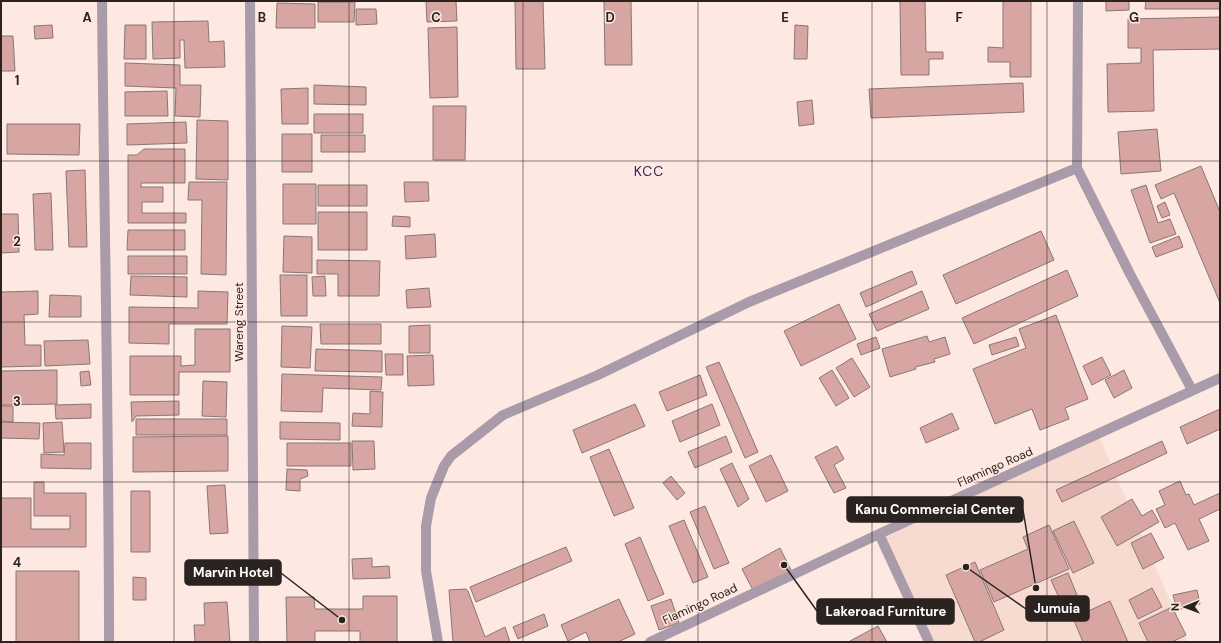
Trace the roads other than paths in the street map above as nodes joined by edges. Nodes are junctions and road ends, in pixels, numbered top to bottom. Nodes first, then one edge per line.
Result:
1 (102, 1) edge
2 (250, 1) edge
3 (1078, 1) edge
4 (1077, 168) junction
5 (1220, 378) edge
6 (1192, 390) junction
7 (879, 534) junction
8 (109, 642) edge
9 (254, 642) edge
10 (438, 642) edge
11 (650, 642) edge
12 (929, 642) edge

1 - 8 street
2 - 9 street, Wareng Street
3 - 4 street
4 - 6 street
4 - 10 street
5 - 6 street, Flamingo Road
6 - 7 street, Flamingo Road
7 - 11 street, Flamingo Road
7 - 12 street

